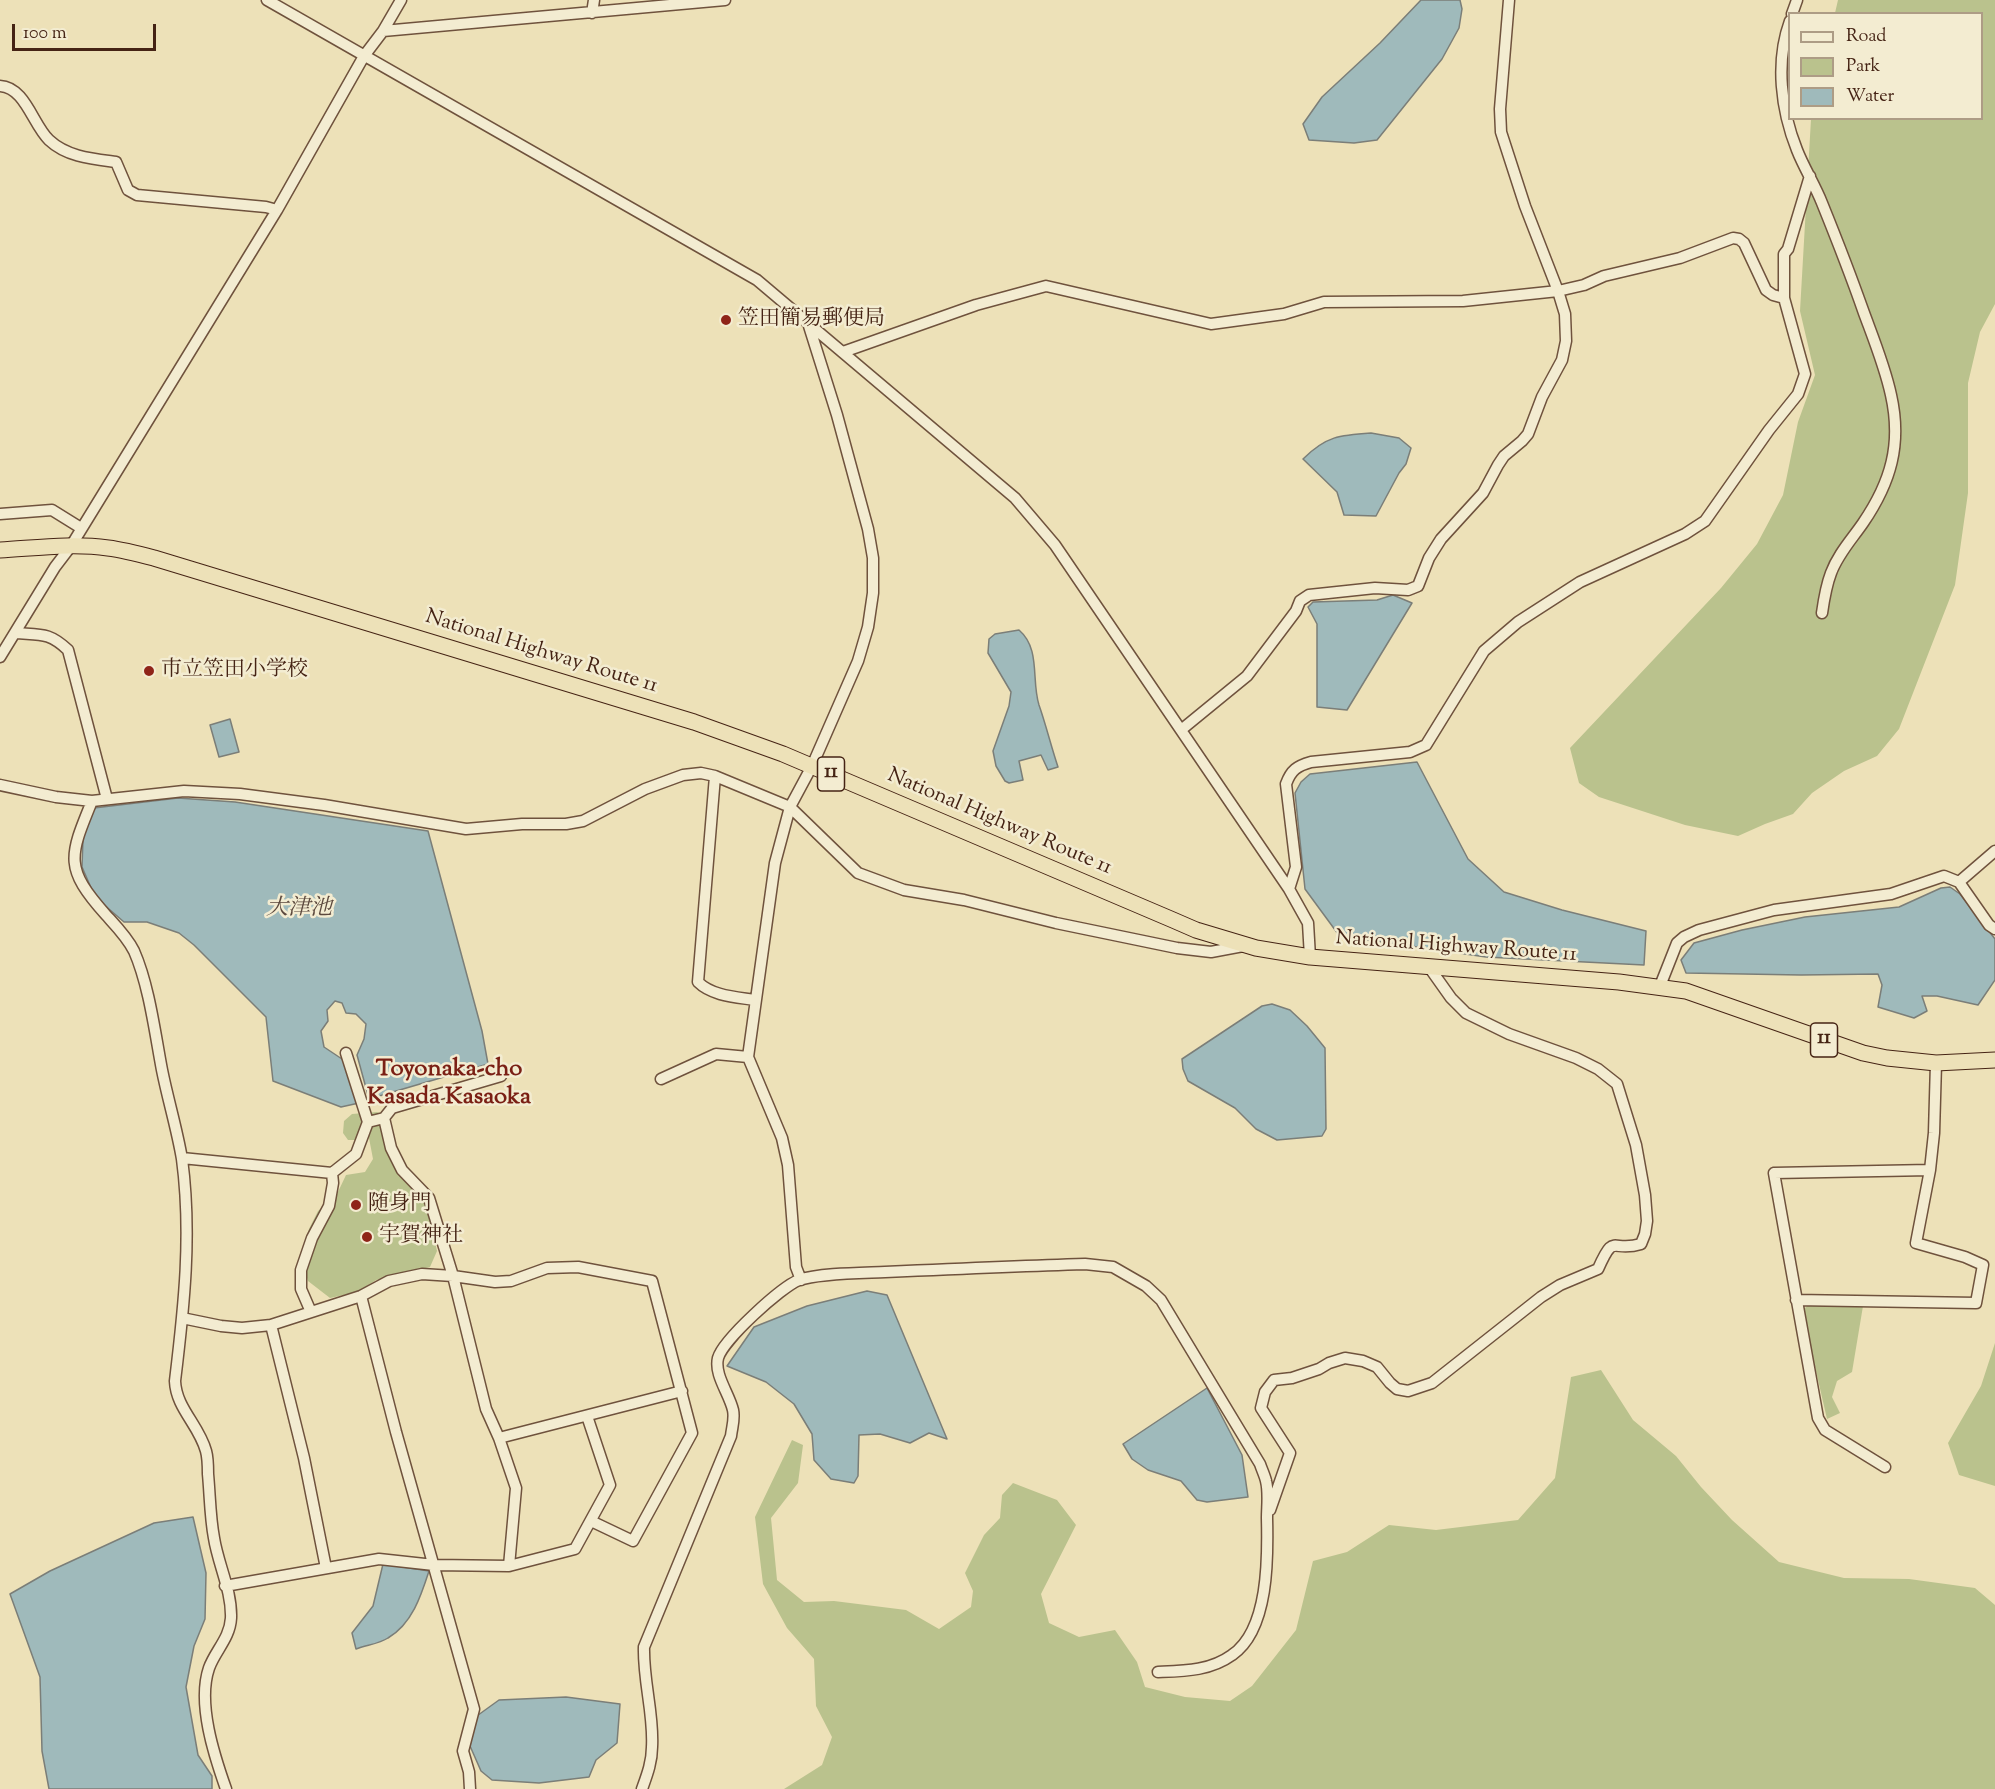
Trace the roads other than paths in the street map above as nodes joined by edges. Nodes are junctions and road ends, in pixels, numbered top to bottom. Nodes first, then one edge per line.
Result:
1 (267, 0) edge
2 (401, 0) edge
3 (594, 0) edge
4 (718, 0) edge
5 (725, 0) edge
6 (1509, 0) edge
7 (592, 13) junction
8 (1788, 26) edge
9 (383, 31) junction
10 (364, 56) junction
11 (0, 86) edge
12 (1788, 119) edge
13 (1788, 120) edge
14 (1810, 176) junction
15 (277, 210) junction
16 (1558, 291) junction
17 (1784, 298) junction
18 (806, 321) junction
19 (843, 352) junction
20 (0, 514) edge
21 (81, 528) junction
22 (71, 546) junction
23 (0, 550) edge
24 (1822, 613) dead end
25 (15, 633) junction
26 (0, 657) edge
27 (1181, 730) junction
28 (812, 766) junction
29 (715, 776) junction
30 (0, 785) edge
31 (107, 799) junction
32 (92, 801) junction
33 (790, 807) junction
34 (1995, 851) edge
35 (1959, 882) junction
36 (1289, 889) junction
37 (1995, 929) edge
38 (1248, 945) junction
39 (1310, 957) junction
40 (1430, 967) junction
41 (1660, 986) junction
42 (755, 1000) junction
43 (346, 1053) dead end
44 (748, 1057) junction
45 (1995, 1060) edge
46 (1936, 1064) junction
47 (501, 1076) dead end
48 (661, 1079) dead end
49 (384, 1118) junction
50 (368, 1122) junction
51 (182, 1158) junction
52 (1930, 1170) junction
53 (332, 1173) junction
54 (453, 1276) junction
55 (801, 1280) junction
56 (361, 1296) junction
57 (1796, 1300) junction
58 (311, 1312) junction
59 (182, 1318) junction
60 (271, 1325) junction
61 (682, 1391) junction
62 (587, 1416) junction
63 (499, 1438) junction
64 (1885, 1467) dead end
65 (1267, 1519) junction
66 (591, 1521) junction
67 (434, 1565) junction
68 (509, 1566) junction
69 (326, 1568) junction
70 (225, 1586) junction
71 (1158, 1672) dead end
72 (226, 1789) edge
73 (470, 1789) edge
74 (642, 1789) edge

1 - 10 street
2 - 9 street
3 - 7 street
4 - 5 street
4 - 7 street
6 - 16 street
7 - 9 street
8 - 12 street
9 - 10 street
10 - 15 street
10 - 18 street
11 - 15 street
13 - 14 street
14 - 17 street
14 - 24 street
15 - 21 street
16 - 17 street
16 - 19 street
16 - 27 street
17 - 36 street
18 - 19 street
18 - 28 street
19 - 27 street
20 - 21 street
21 - 22 street
22 - 23 highway, National Highway Route 11 / 11
22 - 25 street
22 - 28 highway, National Highway Route 11 / 11
25 - 26 street
25 - 31 street
27 - 36 street
28 - 33 street
28 - 38 highway, National Highway Route 11 / 11
29 - 31 street
29 - 33 street
29 - 42 street
30 - 32 street
31 - 32 street
32 - 51 street
33 - 38 street
33 - 42 street
34 - 35 street
35 - 37 street
35 - 41 street
36 - 39 street
38 - 39 highway, National Highway Route 11 / 11
39 - 40 highway, National Highway Route 11 / 11
40 - 41 highway, National Highway Route 11 / 11
40 - 65 street
41 - 46 highway, National Highway Route 11 / 11
42 - 44 street
43 - 50 street
44 - 48 street
44 - 55 street
45 - 46 highway, National Highway Route 11 / 11
46 - 52 street
47 - 49 street
49 - 50 street
49 - 54 street
50 - 53 street
51 - 53 street
51 - 59 street
52 - 57 street
52 - 57 street
53 - 58 street
54 - 56 street
54 - 61 street
54 - 63 street
55 - 65 street
55 - 74 street
56 - 58 street
56 - 67 street
57 - 64 street
58 - 60 street
59 - 60 street
59 - 70 street
60 - 69 street
61 - 62 street
61 - 66 street
62 - 63 street
62 - 66 street
63 - 68 street
65 - 71 street
66 - 68 street
67 - 68 street
67 - 69 street
67 - 73 street
69 - 70 street
70 - 72 street

